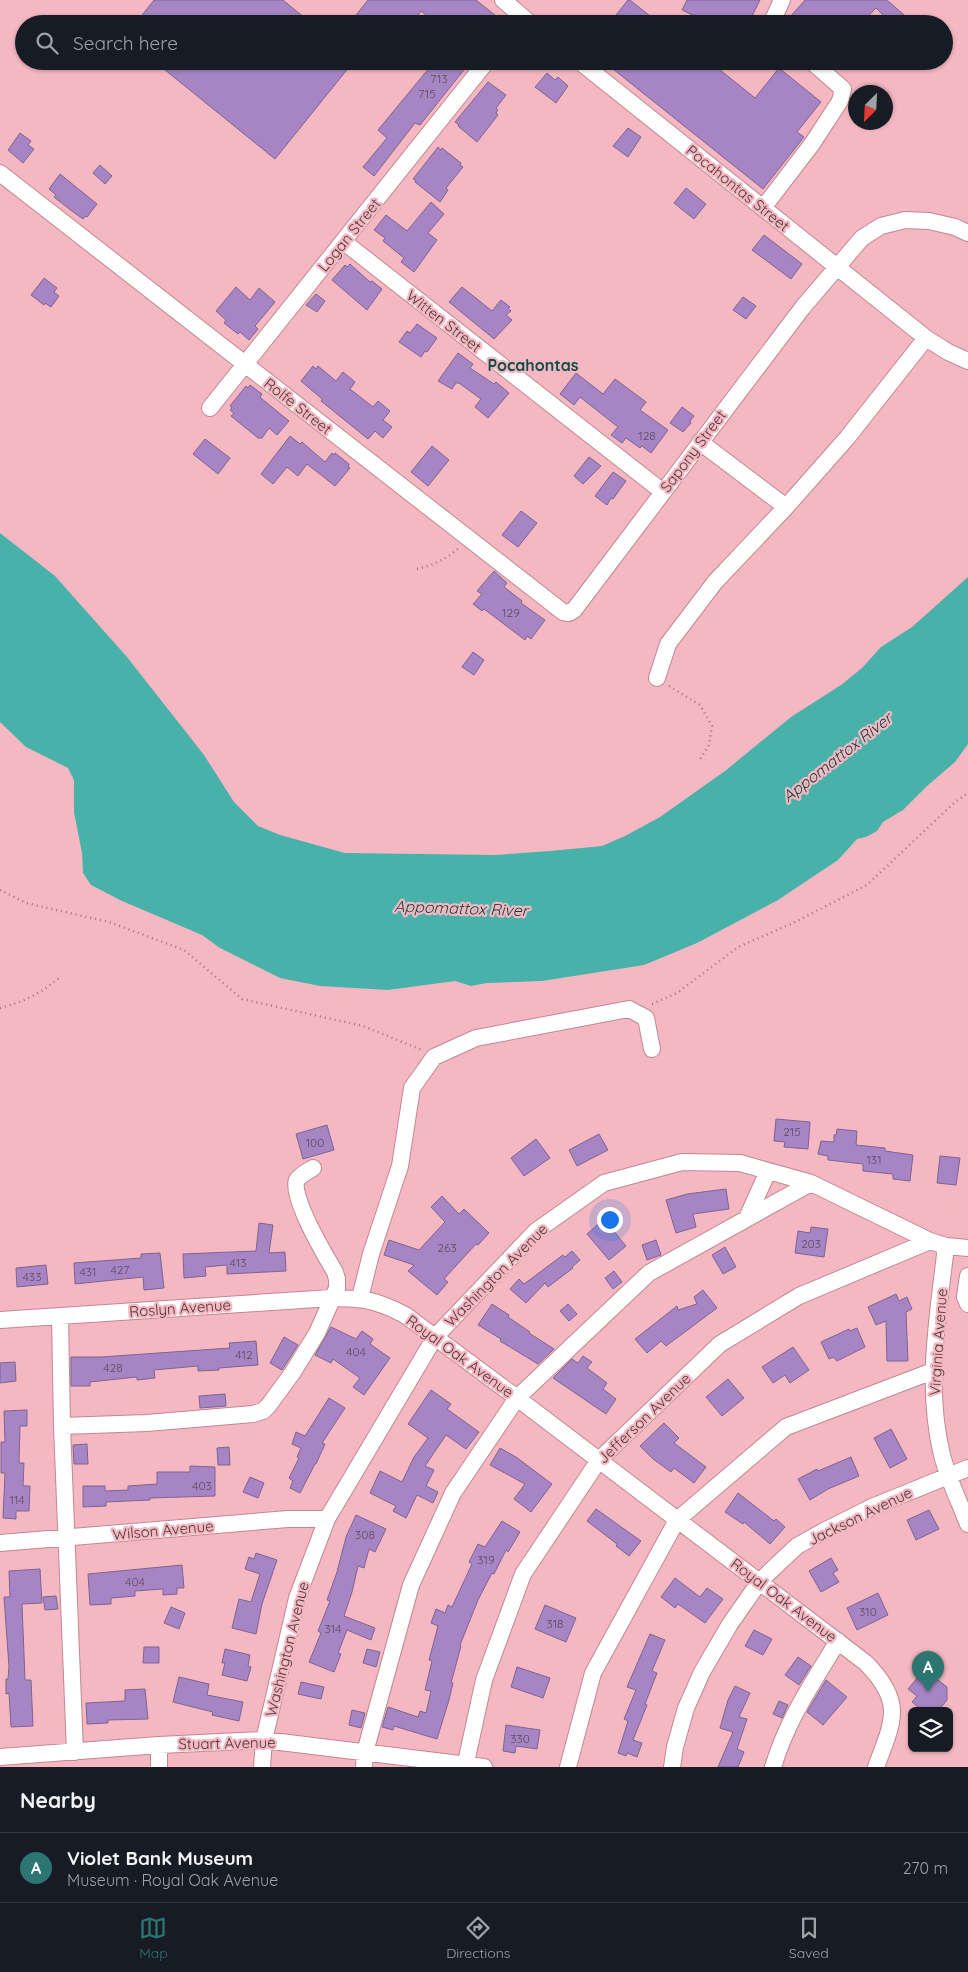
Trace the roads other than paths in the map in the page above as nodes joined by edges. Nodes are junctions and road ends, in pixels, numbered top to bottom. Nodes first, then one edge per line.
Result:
1 (502, 0) edge
2 (782, 0) edge
3 (517, 15) edge
4 (775, 15) edge
5 (480, 70) edge
6 (590, 70) edge
7 (821, 70) edge
8 (0, 173) edge
9 (763, 208) junction
10 (962, 230) edge
11 (344, 242) junction
12 (837, 268) junction
13 (926, 338) junction
14 (968, 361) edge
15 (246, 365) junction
16 (210, 408) dead end
17 (700, 442) junction
18 (663, 492) junction
19 (786, 508) junction
20 (545, 598) joint
21 (657, 678) road end
22 (652, 1049) dead end
23 (313, 1168) dead end
24 (768, 1171) junction
25 (811, 1183) junction
26 (747, 1218) junction
27 (938, 1243) junction
28 (968, 1248) edge
29 (968, 1276) edge
30 (331, 1298) junction
31 (360, 1298) junction
32 (968, 1304) edge
33 (60, 1317) junction
34 (0, 1320) edge
35 (435, 1337) junction
36 (933, 1371) junction
37 (517, 1398) junction
38 (62, 1426) junction
39 (599, 1460) junction
40 (968, 1468) edge
41 (949, 1475) junction
42 (327, 1519) junction
43 (678, 1520) junction
44 (968, 1524) edge
45 (66, 1538) junction
46 (0, 1543) edge
47 (760, 1581) junction
48 (838, 1641) junction
49 (264, 1740) junction
50 (159, 1744) junction
51 (75, 1752) junction
52 (0, 1757) edge
53 (364, 1760) edge
54 (465, 1766) edge
55 (159, 1767) edge
56 (262, 1767) edge
57 (484, 1767) edge
58 (568, 1767) edge
59 (672, 1767) edge
60 (773, 1767) edge
61 (876, 1767) edge

1 - 3 street
2 - 4 street
5 - 11 street, Logan Street
6 - 9 street, Pocahontas Street
7 - 9 street
8 - 15 street, Rolfe Street
9 - 12 street, Pocahontas Street
10 - 12 street, Sapony Street
11 - 15 street, Logan Street
11 - 18 street, Witten Street
12 - 13 street, Pocahontas Street
12 - 17 street, Sapony Street
13 - 14 street, Pocahontas Street
13 - 19 street
15 - 16 street, Logan Street
15 - 20 street, Rolfe Street
17 - 18 street, Sapony Street
17 - 19 street
18 - 20 street, Sapony Street
19 - 21 street
22 - 31 street
23 - 30 street
24 - 25 street, Washington Avenue
24 - 26 street
24 - 35 street, Washington Avenue
25 - 26 street
25 - 27 street, Washington Avenue
26 - 37 street
27 - 28 street, Washington Avenue
27 - 36 street, Virginia Avenue
27 - 39 street, Jefferson Avenue
29 - 32 street
30 - 31 street, Roslyn Avenue
30 - 33 street, Roslyn Avenue
30 - 38 street
31 - 35 street, Royal Oak Avenue
33 - 34 street, Roslyn Avenue
33 - 38 street
35 - 37 street, Royal Oak Avenue
35 - 42 street, Washington Avenue
36 - 41 street, Virginia Avenue
36 - 43 street
37 - 39 street, Royal Oak Avenue
37 - 53 street
38 - 45 street
39 - 43 street, Royal Oak Avenue
39 - 54 street, Jefferson Avenue
40 - 41 street, Jackson Avenue
41 - 44 street, Virginia Avenue
41 - 47 street, Jackson Avenue
42 - 45 street, Wilson Avenue
42 - 49 street, Washington Avenue
43 - 47 street, Royal Oak Avenue
43 - 58 street
45 - 46 street, Wilson Avenue
45 - 51 street
47 - 48 street, Royal Oak Avenue
47 - 59 street, Jackson Avenue
48 - 60 street
48 - 61 street, Royal Oak Avenue
49 - 50 street, Stuart Avenue
49 - 53 street, Stuart Avenue
49 - 56 street, Washington Avenue
50 - 51 street, Stuart Avenue
50 - 55 street
51 - 52 street, Stuart Avenue
53 - 54 street, Stuart Avenue
54 - 57 street, Stuart Avenue

